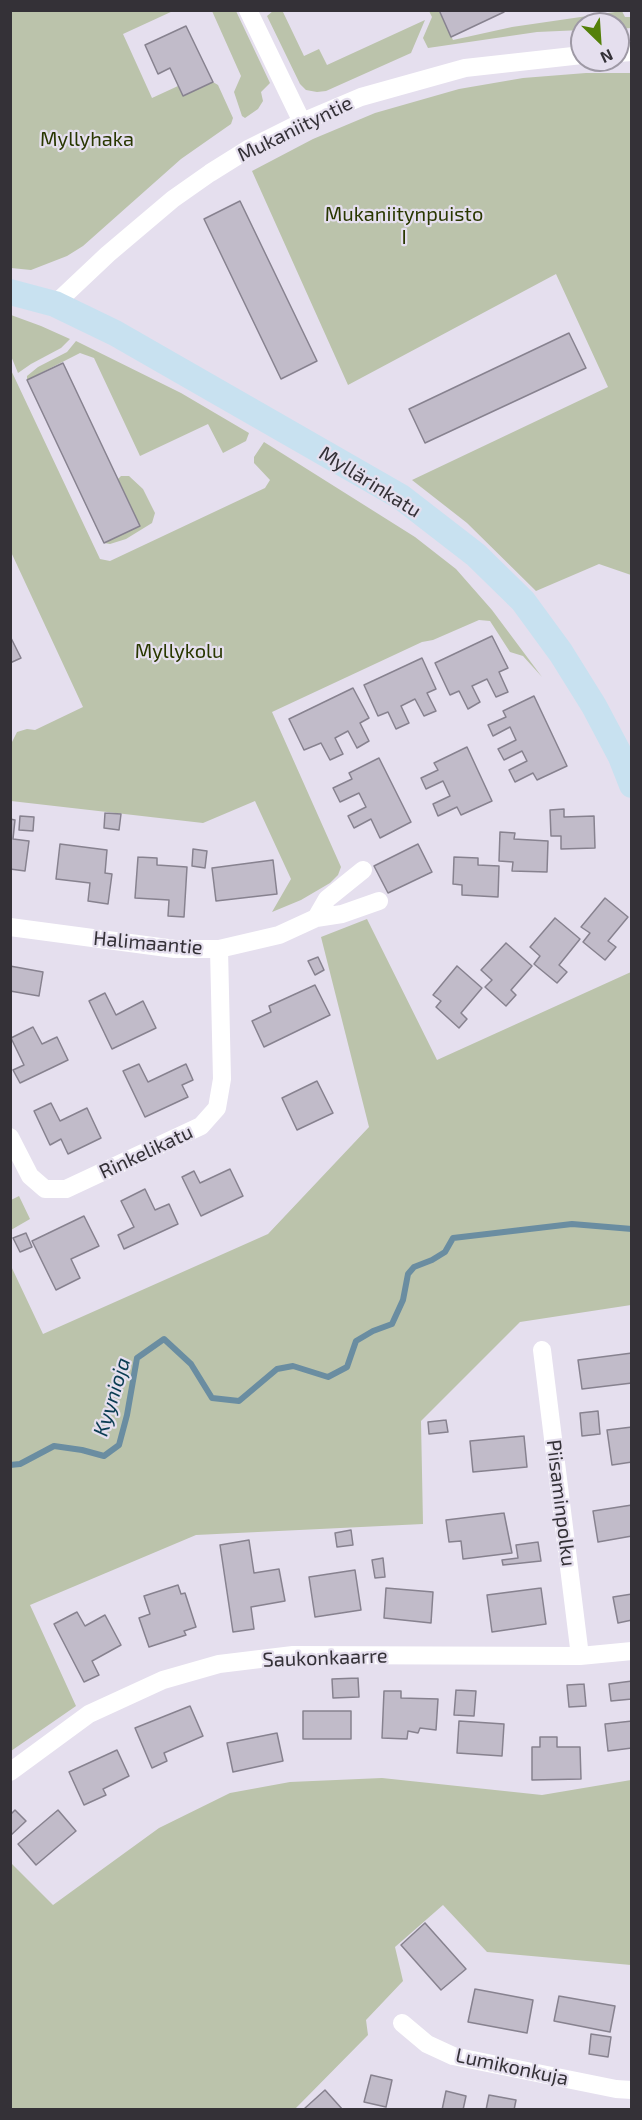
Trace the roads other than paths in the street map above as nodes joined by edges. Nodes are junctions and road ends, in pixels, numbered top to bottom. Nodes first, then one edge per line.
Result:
1 (248, 10) edge
2 (570, 56) edge
3 (302, 122) junction
4 (10, 292) edge
5 (55, 304) junction
6 (632, 785) edge
7 (363, 870) dead end
8 (379, 901) dead end
9 (316, 918) junction
10 (10, 927) edge
11 (219, 949) junction
12 (10, 1137) edge
13 (542, 1350) dead end
14 (632, 1651) edge
15 (580, 1656) junction
16 (10, 1772) edge
17 (402, 2024) dead end
18 (632, 2090) edge

1 - 3 street
2 - 3 street, Mukaniityntie
3 - 5 street, Mukaniityntie
4 - 5 street, Myllärinkatu
5 - 6 street, Myllärinkatu
7 - 9 street, Halimaantie
8 - 9 street, Halimaantie
9 - 11 street, Halimaantie
10 - 11 street, Halimaantie
11 - 12 street, Rinkelikatu
13 - 15 street, Piisaminpolku
14 - 15 street, Saukonkaarre
15 - 16 street, Saukonkaarre
17 - 18 street, Lumikonkuja

